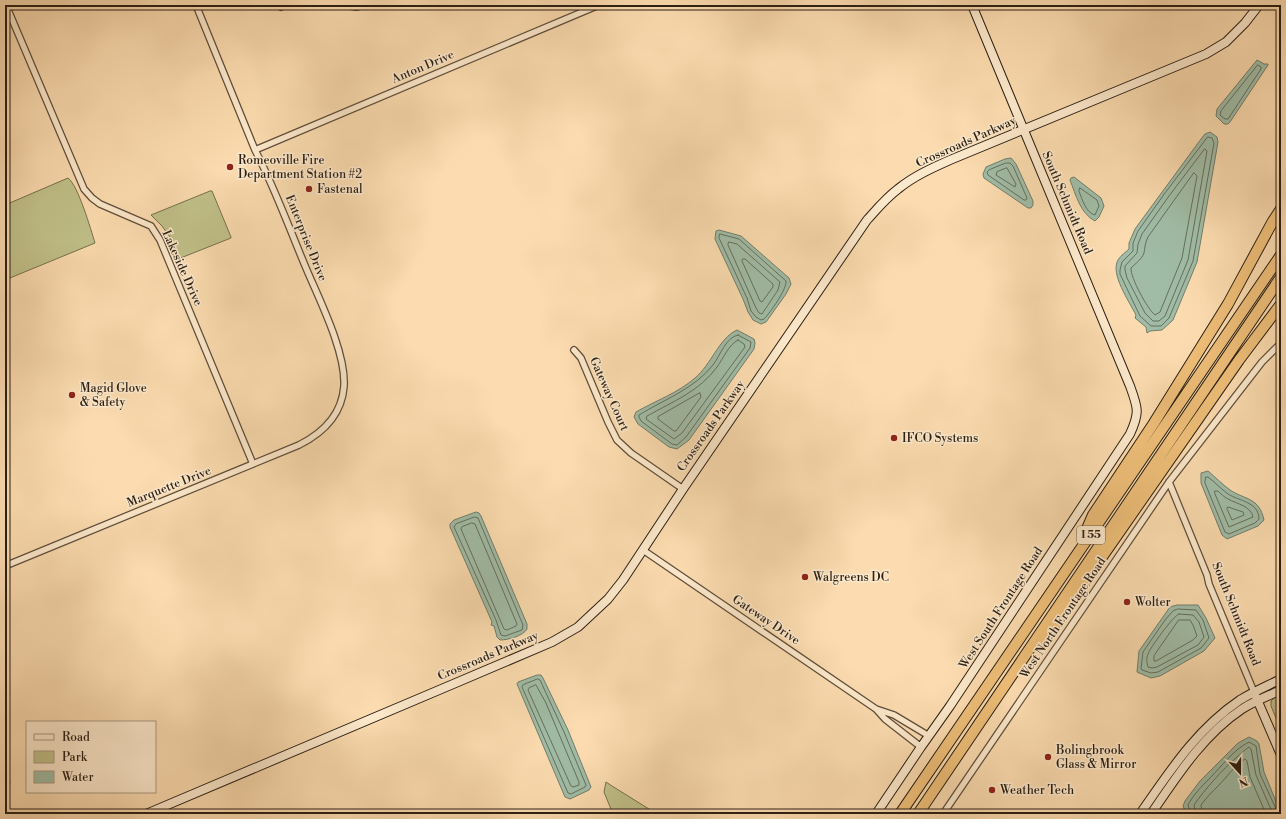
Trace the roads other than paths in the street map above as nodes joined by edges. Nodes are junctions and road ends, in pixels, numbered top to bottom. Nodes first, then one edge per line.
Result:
1 (6, 5) edge
2 (196, 5) edge
3 (343, 5) edge
4 (364, 5) edge
5 (600, 5) edge
6 (972, 5) edge
7 (1259, 5) edge
8 (1023, 129) junction
9 (256, 150) junction
10 (1281, 209) edge
11 (1281, 255) edge
12 (1281, 277) edge
13 (1281, 304) edge
14 (1281, 343) edge
15 (574, 350) dead end
16 (1138, 410) joint
17 (334, 417) joint
18 (253, 464) junction
19 (1169, 482) junction
20 (683, 489) junction
21 (643, 550) junction
22 (1074, 560) junction
23 (5, 566) edge
24 (1025, 655) junction
25 (1281, 680) edge
26 (1281, 690) edge
27 (1254, 692) junction
28 (1258, 700) junction
29 (876, 709) junction
30 (929, 736) junction
31 (921, 747) junction
32 (1281, 755) edge
33 (146, 814) edge
34 (876, 814) edge
35 (900, 814) edge
36 (918, 814) edge
37 (943, 814) edge
38 (1140, 814) edge
39 (1151, 814) edge

1 - 18 street, Lakeside Drive
2 - 9 street, Enterprise Drive
3 - 4 street
5 - 9 street, Anton Drive
6 - 8 street, South Schmidt Road
7 - 8 street, Crossroads Parkway
8 - 16 street, South Schmidt Road
8 - 20 street, Crossroads Parkway
9 - 17 street, Enterprise Drive
10 - 22 highway
11 - 22 highway, I 55
12 - 24 highway, I 55
13 - 24 highway
14 - 19 street, West North Frontage Road
15 - 20 street, Gateway Court
16 - 30 street, West South Frontage Road
17 - 18 street, Marquette Drive
18 - 23 street, Marquette Drive
19 - 27 street, South Schmidt Road
19 - 37 street, West North Frontage Road
20 - 21 street, Crossroads Parkway
21 - 29 street, Gateway Drive
21 - 33 street, Crossroads Parkway
22 - 35 highway, I 55
24 - 36 highway, I 55
25 - 27 street
26 - 28 street
27 - 28 street, South Schmidt Road
27 - 38 street
28 - 32 street, South Schmidt Road
28 - 39 street
29 - 30 street, Gateway Drive
29 - 31 street, Gateway Drive
30 - 31 street, West South Frontage Road
31 - 34 street, West South Frontage Road

